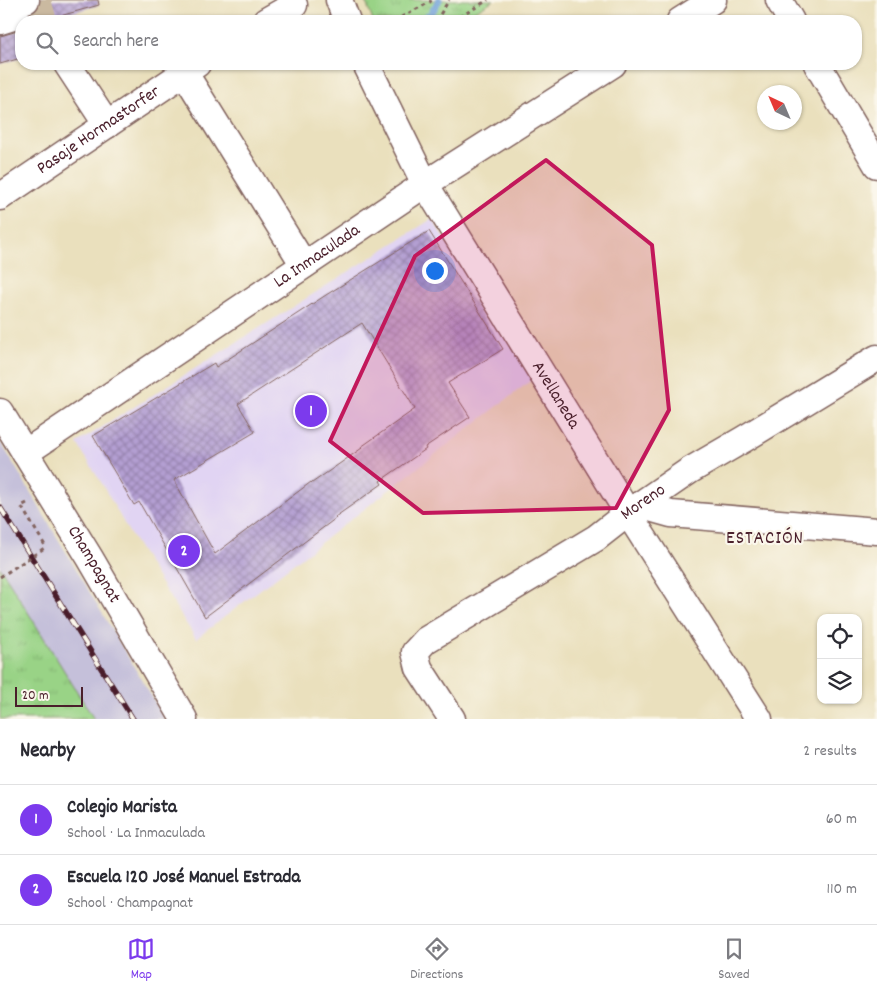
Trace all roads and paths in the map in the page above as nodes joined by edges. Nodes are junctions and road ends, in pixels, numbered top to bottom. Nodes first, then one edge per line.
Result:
1 (29, 0) edge
2 (339, 0) edge
3 (431, 0) edge
4 (449, 0) edge
5 (488, 0) edge
6 (714, 0) edge
7 (778, 0) edge
8 (302, 2) edge
9 (16, 15) edge
10 (277, 15) edge
11 (345, 15) edge
12 (405, 15) edge
13 (440, 15) edge
14 (463, 15) edge
15 (690, 15) edge
16 (787, 15) edge
17 (15, 16) edge
18 (0, 21) edge
19 (71, 70) edge
20 (188, 70) edge
21 (192, 70) edge
22 (369, 70) edge
23 (604, 70) edge
24 (821, 70) edge
25 (107, 125) junction
26 (877, 165) edge
27 (424, 184) junction
28 (0, 197) edge
29 (304, 265) junction
30 (877, 358) edge
31 (0, 412) edge
32 (25, 453) junction
33 (28, 502) dead end
34 (633, 509) junction
35 (877, 531) edge
36 (0, 576) edge
37 (184, 719) edge
38 (452, 719) edge
39 (759, 719) edge

1 - 9 street
2 - 11 street
3 - 12 path
4 - 13 path
5 - 14 path
6 - 15 street
7 - 16 street
8 - 10 street
17 - 18 street
19 - 25 street
20 - 25 street, Pasaje Hormastorfer
21 - 29 street
22 - 27 street, Avellaneda
23 - 27 street, La Inmaculada
24 - 26 street
25 - 28 street, Pasaje Hormastorfer
27 - 29 street, La Inmaculada
27 - 34 street, Avellaneda
29 - 32 street, La Inmaculada
30 - 34 street, Moreno
31 - 32 street, Champagnat
32 - 37 street, Champagnat
33 - 36 path, bridge
34 - 35 street
34 - 38 street, Moreno
34 - 39 street, Avellaneda

